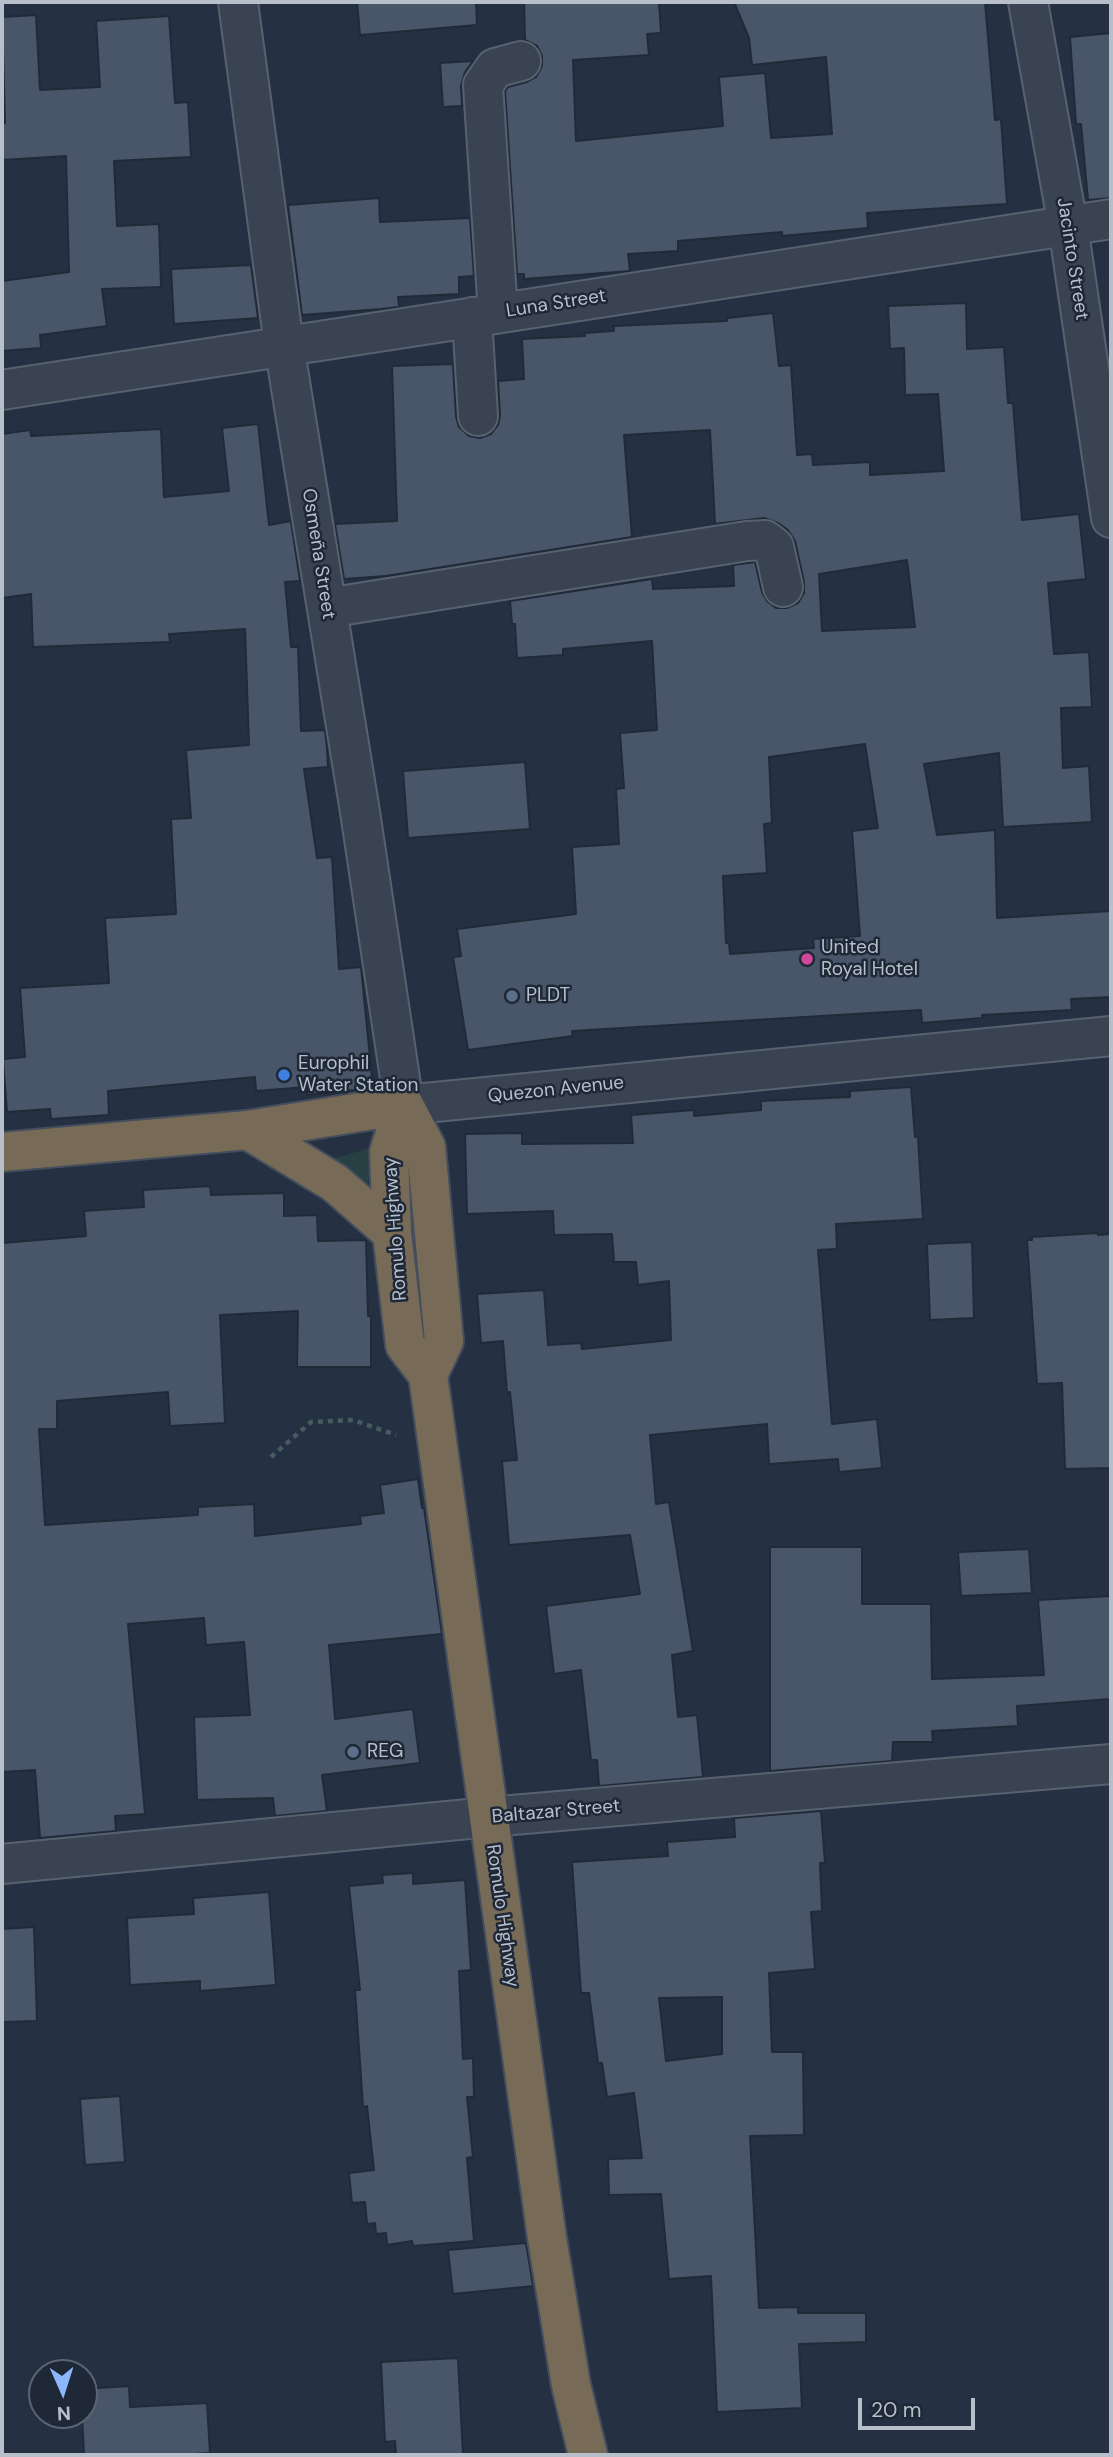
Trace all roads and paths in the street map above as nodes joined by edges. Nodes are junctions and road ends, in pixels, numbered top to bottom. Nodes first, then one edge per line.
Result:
1 (238, 2) edge
2 (1028, 2) edge
3 (520, 61) dead end
4 (1111, 219) edge
5 (1068, 226) junction
6 (485, 315) junction
7 (284, 345) junction
8 (2, 390) edge
9 (478, 416) dead end
10 (1111, 518) edge
11 (783, 587) dead end
12 (327, 608) junction
13 (1111, 1036) edge
14 (404, 1105) junction
15 (248, 1130) junction
16 (2, 1152) edge
17 (392, 1233) junction
18 (428, 1375) junction
19 (271, 1457) dead end
20 (441, 1463) junction
21 (1111, 1764) edge
22 (489, 1817) junction
23 (2, 1864) edge
24 (588, 2455) edge

1 - 7 street, Osmeña Street
2 - 5 street, Jacinto Street
3 - 6 street
4 - 5 street, Luna Street
5 - 6 street, Luna Street
5 - 10 street, Jacinto Street
6 - 7 street, Luna Street
6 - 9 street
7 - 8 street, Luna Street
7 - 12 street, Osmeña Street
11 - 12 street
12 - 14 street, Osmeña Street
13 - 14 street, Quezon Avenue
14 - 15 highway, Quezon Avenue
14 - 17 highway, Romulo Highway
14 - 18 highway, Romulo Highway
15 - 16 highway, Quezon Avenue
15 - 17 highway
17 - 18 highway, Romulo Highway
18 - 20 highway, Romulo Highway
19 - 20 path
20 - 22 highway, Romulo Highway
21 - 22 street, Baltazar Street
22 - 23 street, Baltazar Street
22 - 24 highway, Romulo Highway

